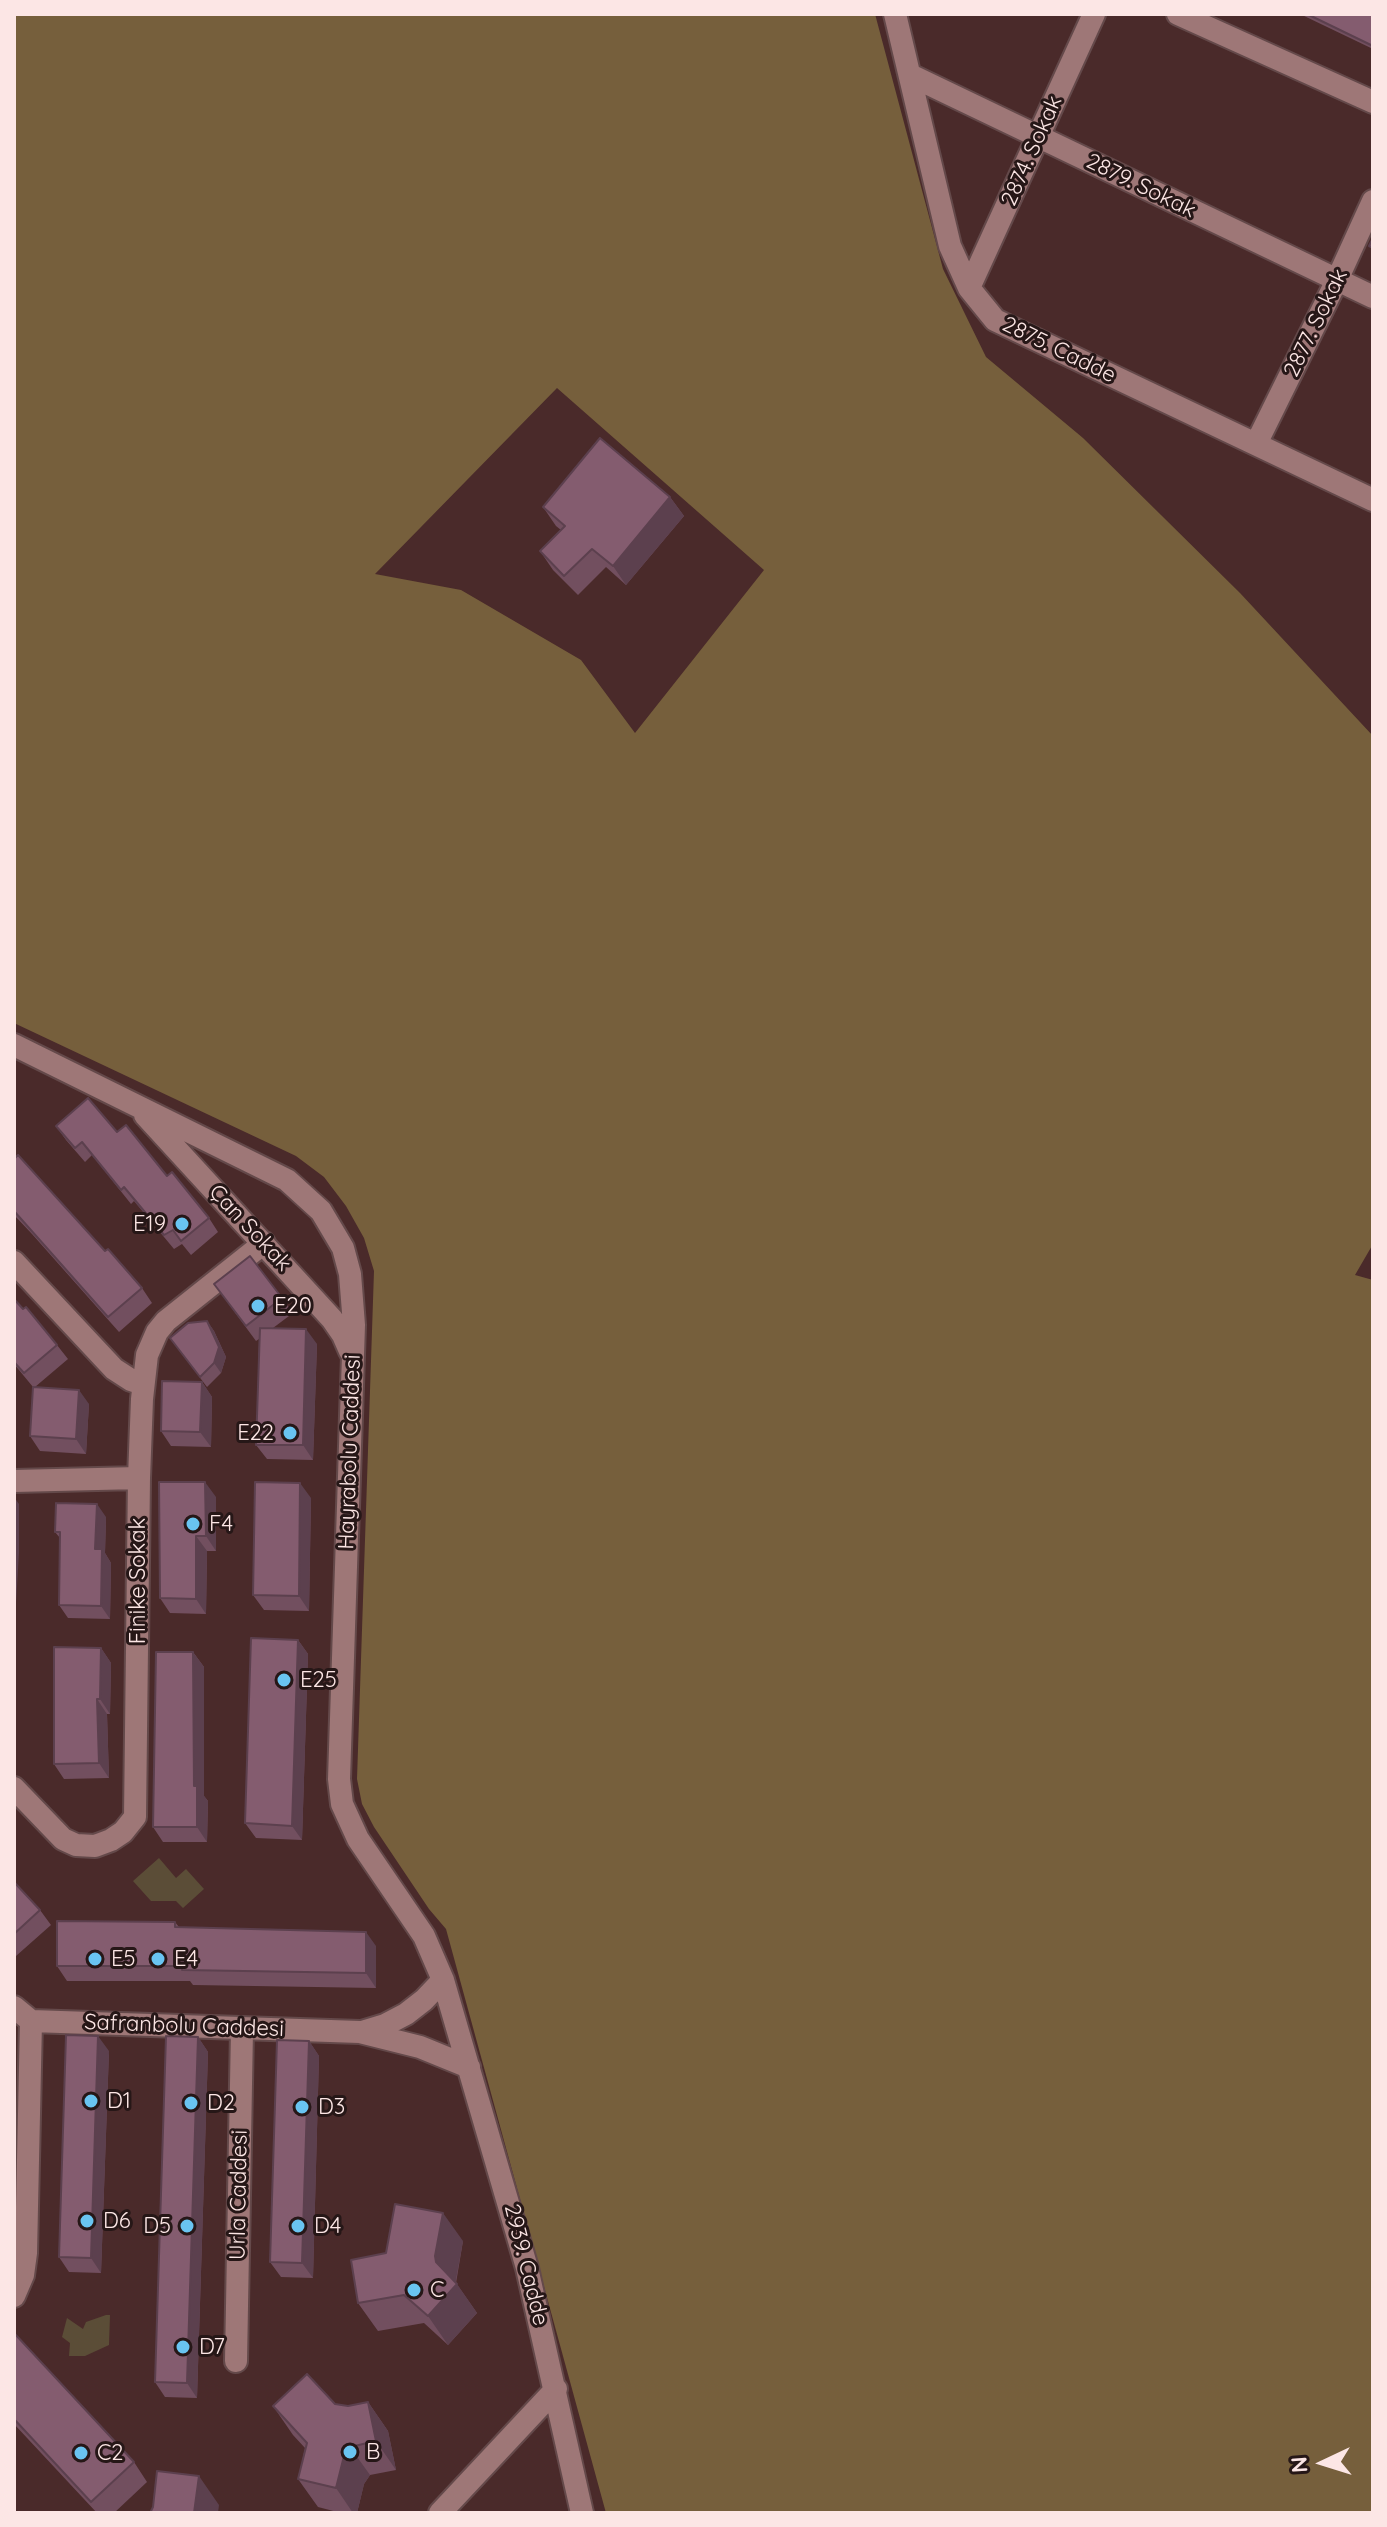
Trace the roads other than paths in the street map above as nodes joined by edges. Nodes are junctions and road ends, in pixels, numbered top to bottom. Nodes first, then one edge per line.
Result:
1 (895, 14) edge
2 (1094, 14) edge
3 (1178, 14) edge
4 (910, 75) junction
5 (1373, 102) edge
6 (1038, 137) junction
7 (1373, 201) edge
8 (1337, 280) junction
9 (969, 288) junction
10 (1373, 297) edge
11 (1256, 444) junction
12 (1373, 500) edge
13 (14, 1045) edge
14 (132, 1103) junction
15 (264, 1243) junction
16 (14, 1262) edge
17 (353, 1362) junction
18 (143, 1384) junction
19 (139, 1478) junction
20 (14, 1481) edge
21 (14, 1788) edge
22 (443, 1980) junction
23 (23, 2014) edge
24 (456, 2021) joint
25 (242, 2029) junction
26 (360, 2032) junction
27 (469, 2067) junction
28 (14, 2296) edge
29 (236, 2361) dead end
30 (556, 2389) junction
31 (440, 2513) edge
32 (582, 2513) edge

1 - 4 street, 2875. Cadde
2 - 6 street, 2874. Sokak
3 - 5 street
4 - 6 street, 2879. Sokak
4 - 9 street, 2875. Cadde
6 - 8 street, 2879. Sokak
6 - 9 street, 2874. Sokak
7 - 8 street, 2877. Sokak
8 - 10 street, 2879. Sokak
8 - 11 street, 2877. Sokak
9 - 11 street, 2875. Cadde
11 - 12 street, 2875. Cadde
13 - 14 street, Hayrabolu Caddesi
14 - 15 street, Çan Sokak
14 - 17 street, Hayrabolu Caddesi
15 - 17 street, Çan Sokak
15 - 18 street, Finike Sokak
16 - 18 street
17 - 22 street, Hayrabolu Caddesi
18 - 19 street, Finike Sokak
19 - 20 street
19 - 21 street, Finike Sokak
22 - 24 street, Hayrabolu Caddesi
22 - 26 street, Safranbolu Caddesi
23 - 25 street, Safranbolu Caddesi
23 - 28 street
24 - 27 street, 2939. Cadde
25 - 26 street, Safranbolu Caddesi
25 - 29 street, Urla Caddesi
26 - 27 street, Safranbolu Caddesi
27 - 30 street, 2939. Cadde
30 - 31 street
30 - 32 street, 2939. Cadde

